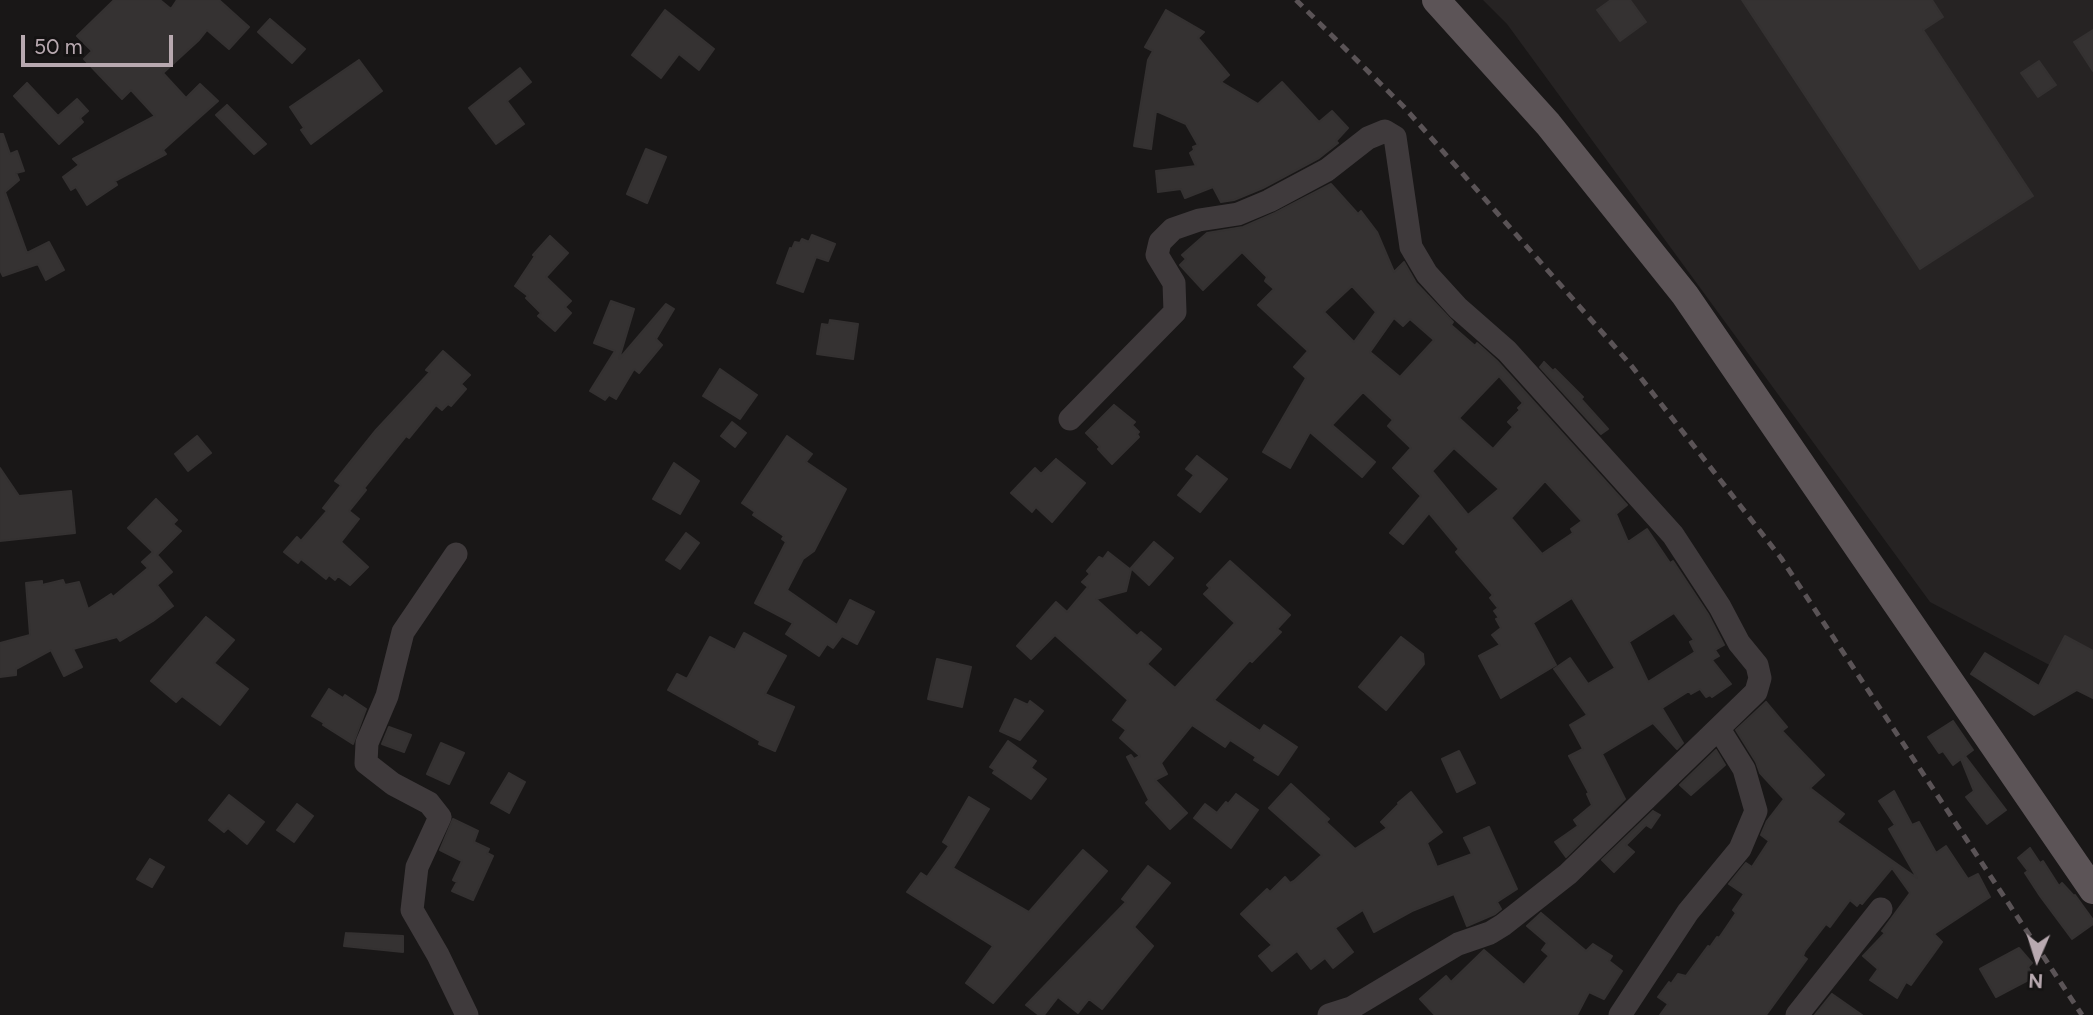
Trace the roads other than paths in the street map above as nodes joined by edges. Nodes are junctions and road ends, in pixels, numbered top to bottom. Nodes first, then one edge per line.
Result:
1 (1436, 0) edge
2 (1070, 419) dead end
3 (456, 554) dead end
4 (1719, 729) junction
5 (2093, 890) edge
6 (1881, 909) dead end
7 (467, 1015) edge
8 (1329, 1015) edge
9 (1620, 1015) edge
10 (1797, 1015) edge

1 - 5 main road
2 - 4 street
3 - 7 street
4 - 8 street
4 - 9 street
6 - 10 street

